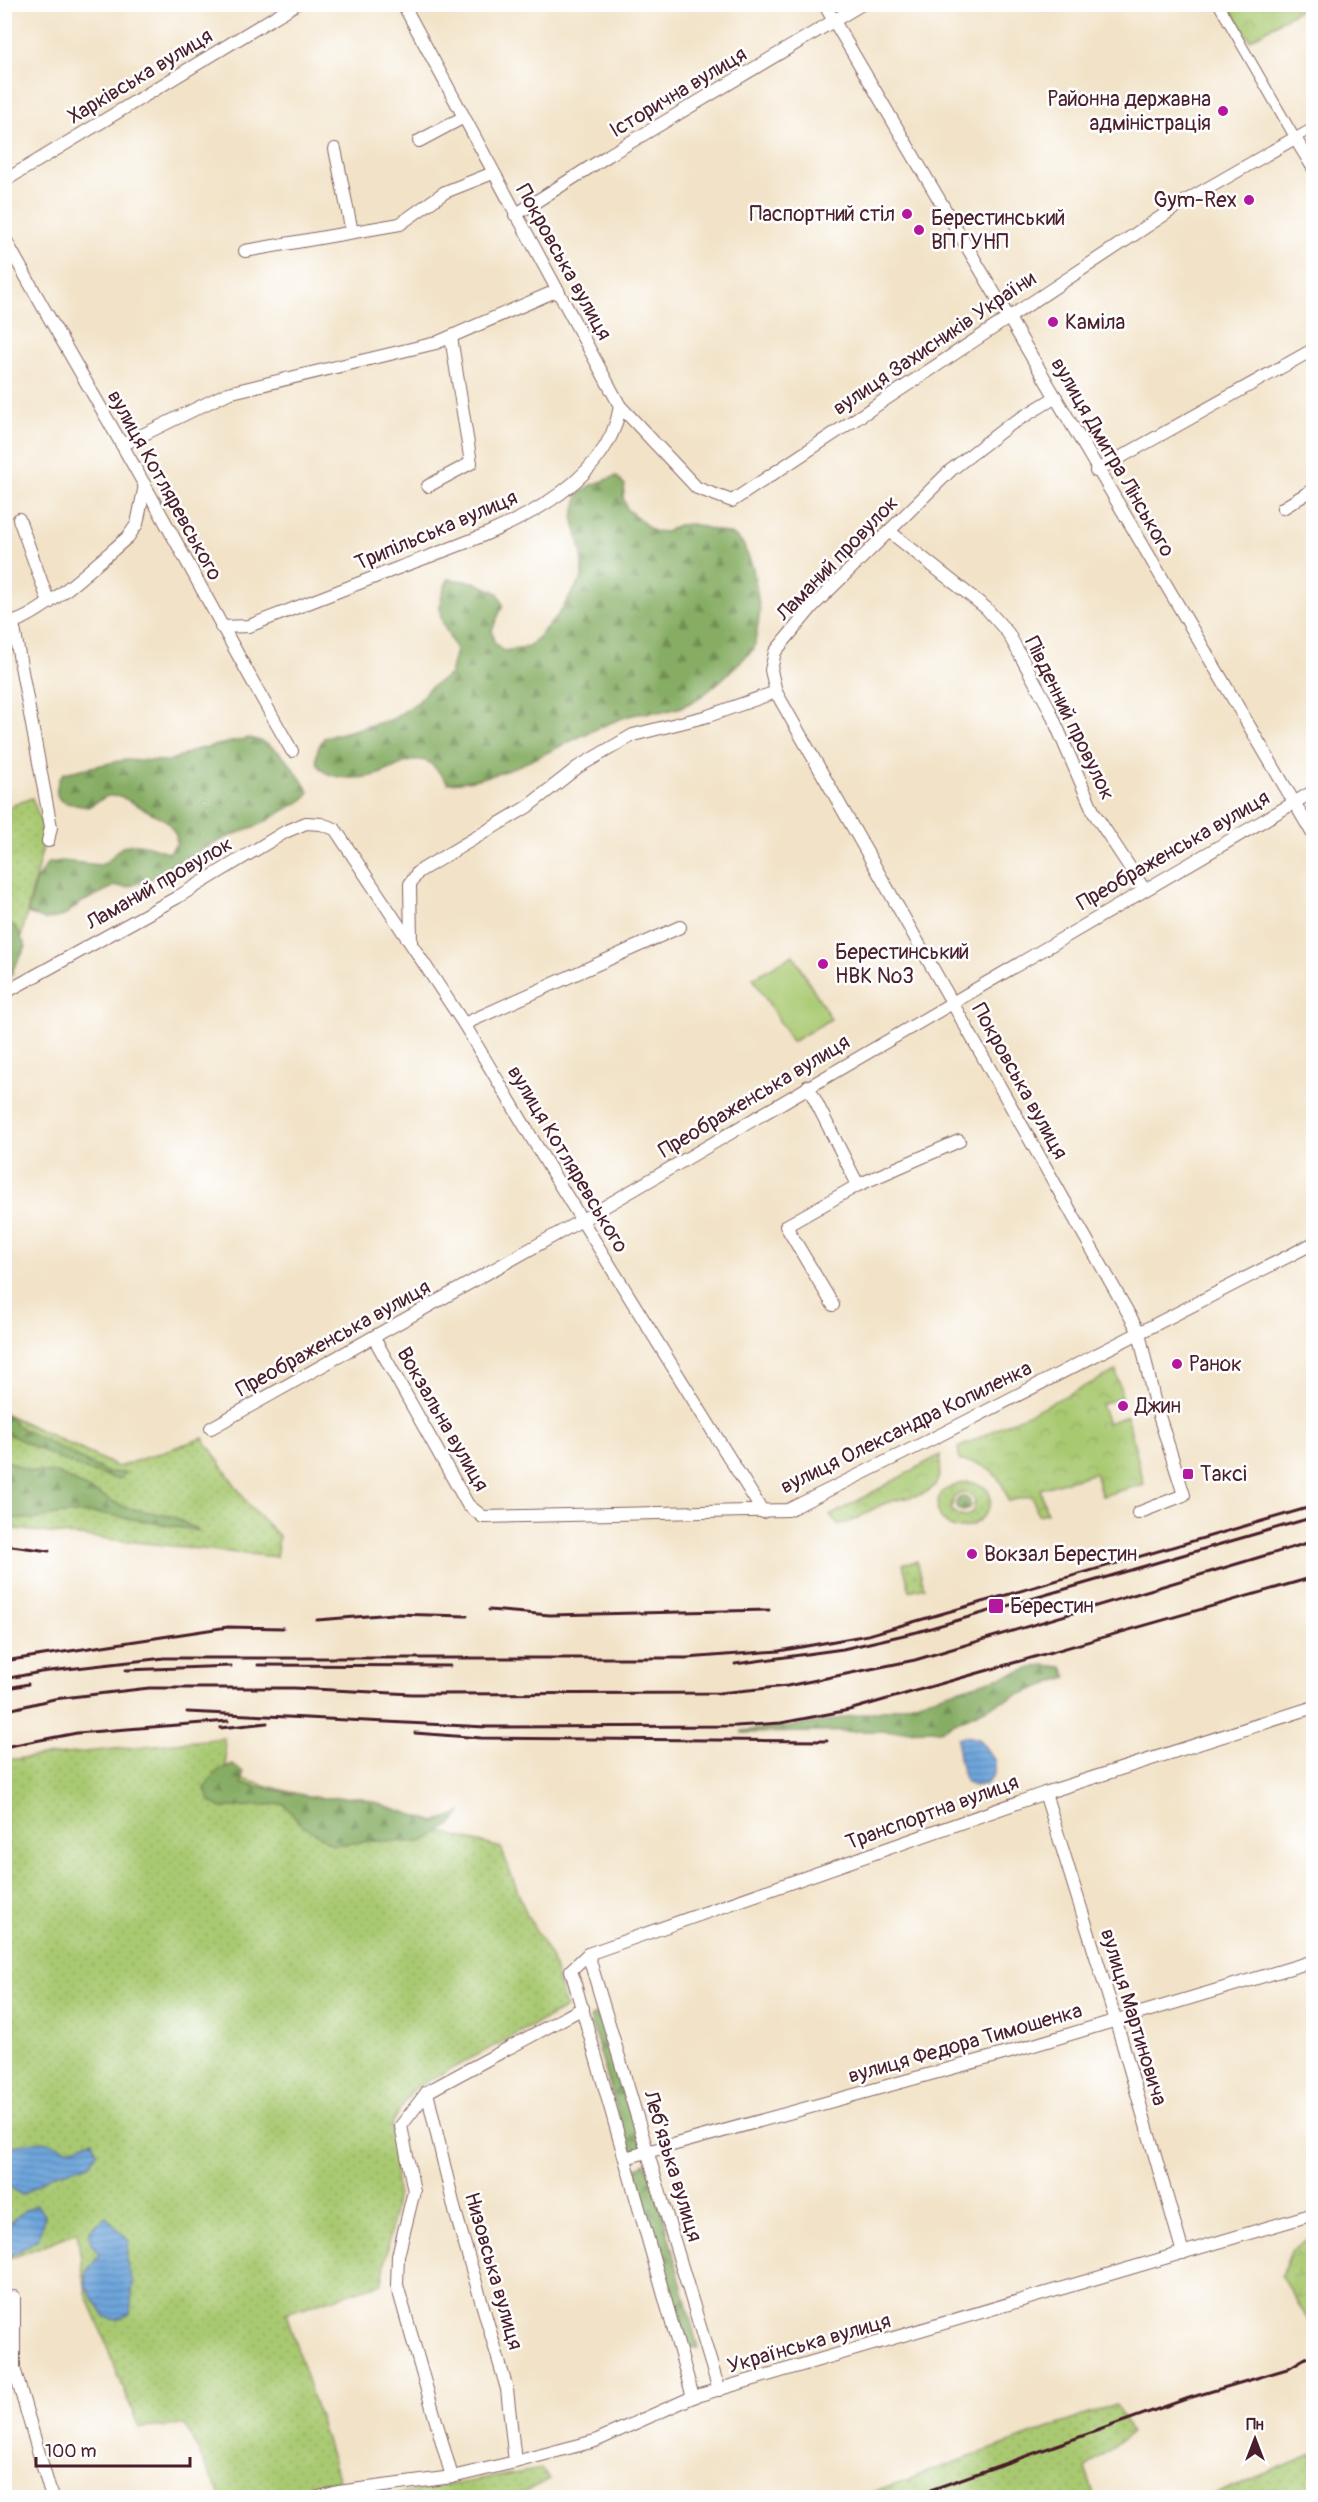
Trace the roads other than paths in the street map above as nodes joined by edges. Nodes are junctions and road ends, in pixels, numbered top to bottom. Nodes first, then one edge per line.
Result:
1 (297, 4) edge
2 (403, 4) edge
3 (824, 4) edge
4 (862, 4) edge
5 (1218, 4) edge
6 (834, 22) junction
7 (464, 117) junction
8 (1314, 127) edge
9 (1295, 138) junction
10 (419, 141) dead end
11 (335, 149) dead end
12 (1314, 169) edge
13 (493, 173) junction
14 (4, 181) edge
15 (515, 215) junction
16 (352, 232) junction
17 (4, 237) edge
18 (245, 251) dead end
19 (558, 290) junction
20 (1008, 316) junction
21 (450, 337) junction
22 (1314, 349) edge
23 (1056, 397) junction
24 (620, 406) junction
25 (122, 445) junction
26 (1096, 471) junction
27 (145, 485) junction
28 (428, 486) dead end
29 (1314, 489) edge
30 (732, 501) joint
31 (1283, 508) dead end
32 (19, 519) dead end
33 (890, 532) junction
34 (49, 603) junction
35 (9, 623) edge
36 (220, 627) junction
37 (777, 692) junction
38 (292, 751) dead end
39 (1314, 791) edge
40 (1295, 802) junction
41 (335, 829) joint
42 (1314, 836) edge
43 (48, 841) dead end
44 (1144, 889) junction
45 (680, 927) dead end
46 (411, 942) junction
47 (4, 993) edge
48 (952, 1001) junction
49 (464, 1024) junction
50 (808, 1086) junction
51 (959, 1141) dead end
52 (858, 1185) junction
53 (582, 1220) junction
54 (1314, 1243) edge
55 (833, 1305) dead end
56 (1139, 1332) junction
57 (374, 1338) junction
58 (210, 1428) dead end
59 (763, 1512) junction
60 (1138, 1513) dead end
61 (483, 1517) joint
62 (1314, 1707) edge
63 (1045, 1793) junction
64 (588, 1954) junction
65 (1314, 1961) edge
66 (571, 1970) joint
67 (583, 2008) junction
68 (1116, 2021) junction
69 (427, 2092) junction
70 (649, 2152) junction
71 (624, 2158) junction
72 (1314, 2214) edge
73 (1183, 2253) junction
74 (14, 2297) dead end
75 (719, 2390) junction
76 (693, 2397) junction
77 (515, 2462) junction
78 (452, 2477) junction
79 (52, 2498) edge
80 (315, 2498) edge

1 - 14 street, Харківська вулиця
2 - 7 street, Покровська вулиця
3 - 6 street, вулиця Дмитра Лінського
4 - 6 street, Історична вулиця
5 - 9 street
6 - 15 street, Історична вулиця
6 - 20 street, вулиця Дмитра Лінського
7 - 10 street
7 - 13 street, Покровська вулиця
8 - 9 street, вулиця Захисників України
9 - 12 street
9 - 20 street, вулиця Захисників України
11 - 16 street
13 - 15 street, Покровська вулиця
13 - 16 street
15 - 19 street, Покровська вулиця
16 - 18 street
17 - 25 street, вулиця Котляревського
19 - 21 street
19 - 24 street, Покровська вулиця
20 - 23 street, вулиця Дмитра Лінського
20 - 30 street, вулиця Захисників України
21 - 25 street
21 - 28 street
22 - 26 street
23 - 26 street, вулиця Дмитра Лінського
23 - 33 street, Ламаний провулок
24 - 30 street, Покровська вулиця
24 - 36 street, Трипільська вулиця
25 - 27 street, вулиця Котляревського
26 - 40 street, вулиця Дмитра Лінського
27 - 34 street
27 - 36 street, вулиця Котляревського
29 - 31 street
32 - 34 street
33 - 37 street, Ламаний провулок
33 - 44 street, Південний провулок
34 - 35 street
35 - 43 street
36 - 38 street, вулиця Котляревського
37 - 46 street
37 - 48 street, Покровська вулиця
39 - 40 street, Преображенська вулиця
40 - 42 street, вулиця Дмитра Лінського
40 - 44 street, Преображенська вулиця
41 - 46 street, вулиця Котляревського
41 - 47 street, Ламаний провулок
44 - 48 street, Преображенська вулиця
45 - 49 street
46 - 49 street, вулиця Котляревського
48 - 50 street, Преображенська вулиця
48 - 56 street, Покровська вулиця
49 - 53 street, вулиця Котляревського
50 - 52 street
50 - 53 street, Преображенська вулиця
51 - 52 street
52 - 55 street
53 - 57 street, Преображенська вулиця
53 - 59 street, вулиця Котляревського
54 - 56 street, вулиця Олександра Копиленка
56 - 59 street, вулиця Олександра Копиленка
56 - 60 street, Покровська вулиця
57 - 58 street, Преображенська вулиця
57 - 61 street, Вокзальна вулиця
59 - 61 street, вулиця Олександра Копиленка
62 - 63 street, Транспортна вулиця
63 - 64 street, Транспортна вулиця
63 - 68 street, вулиця Мартиновича
64 - 66 street, Транспортна вулиця
64 - 70 street, Леб'язька вулиця
65 - 68 street, вулиця Федора Тимошенка
66 - 67 street, Леб'язька вулиця
67 - 69 street
67 - 71 street, Леб'язька вулиця
68 - 70 street, вулиця Федора Тимошенка
68 - 73 street, вулиця Мартиновича
69 - 77 street, Низовська вулиця
69 - 78 street
70 - 71 street, вулиця Федора Тимошенка
70 - 75 street, Леб'язька вулиця
71 - 76 street, Леб'язька вулиця
72 - 73 street, Українська вулиця
73 - 75 street, Українська вулиця
74 - 79 street
75 - 76 street, Українська вулиця
76 - 77 street, Українська вулиця
77 - 78 street, Українська вулиця
78 - 80 street, Українська вулиця

